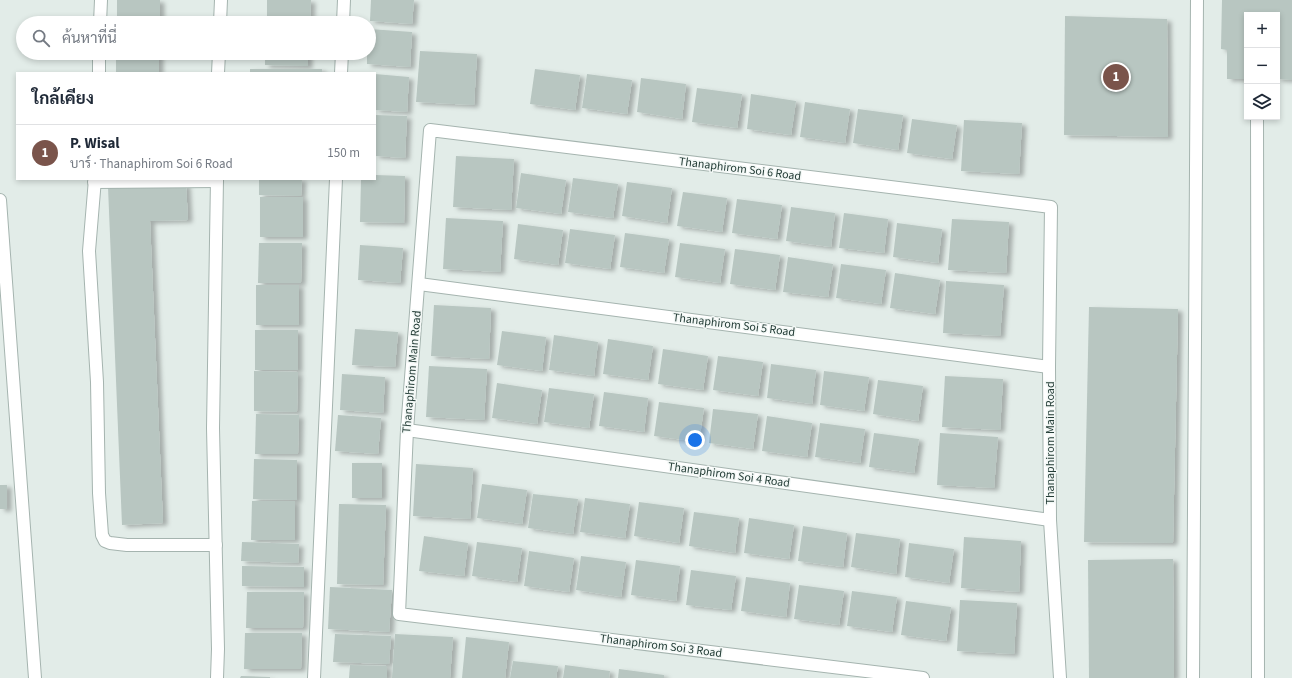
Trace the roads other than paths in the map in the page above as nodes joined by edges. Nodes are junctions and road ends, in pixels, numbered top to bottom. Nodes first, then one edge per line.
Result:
1 (101, 0) edge
2 (221, 0) edge
3 (344, 0) edge
4 (1197, 0) edge
5 (100, 16) edge
6 (220, 16) edge
7 (343, 16) edge
8 (99, 60) edge
9 (219, 60) edge
10 (342, 60) edge
11 (99, 72) edge
12 (218, 72) edge
13 (341, 72) edge
14 (1257, 120) edge
15 (430, 130) joint
16 (217, 180) edge
17 (336, 180) edge
18 (94, 181) edge
19 (0, 200) edge
20 (1051, 207) joint
21 (419, 284) junction
22 (1049, 367) junction
23 (407, 430) junction
24 (1050, 520) junction
25 (216, 545) junction
26 (399, 614) joint
27 (35, 678) edge
28 (217, 678) edge
29 (314, 678) edge
30 (923, 678) edge
31 (1060, 678) edge
32 (1193, 678) edge
33 (1258, 678) edge

1 - 5 street
2 - 6 street
3 - 7 street
4 - 32 street
8 - 11 street
9 - 12 street
10 - 13 street
14 - 33 street
15 - 20 street, Thanaphirom Soi 6 Road
15 - 21 street, Thanaphirom Main Road
16 - 18 street
16 - 25 street
17 - 29 street
18 - 25 street
19 - 27 street
20 - 22 street, Thanaphirom Main Road
21 - 22 street, Thanaphirom Soi 5 Road
21 - 23 street, Thanaphirom Main Road
22 - 24 street, Thanaphirom Main Road
23 - 24 street, Thanaphirom Soi 4 Road
23 - 26 street, Thanaphirom Main Road
24 - 31 street, Thanaphirom Main Road
25 - 28 street
26 - 30 street, Thanaphirom Soi 3 Road

